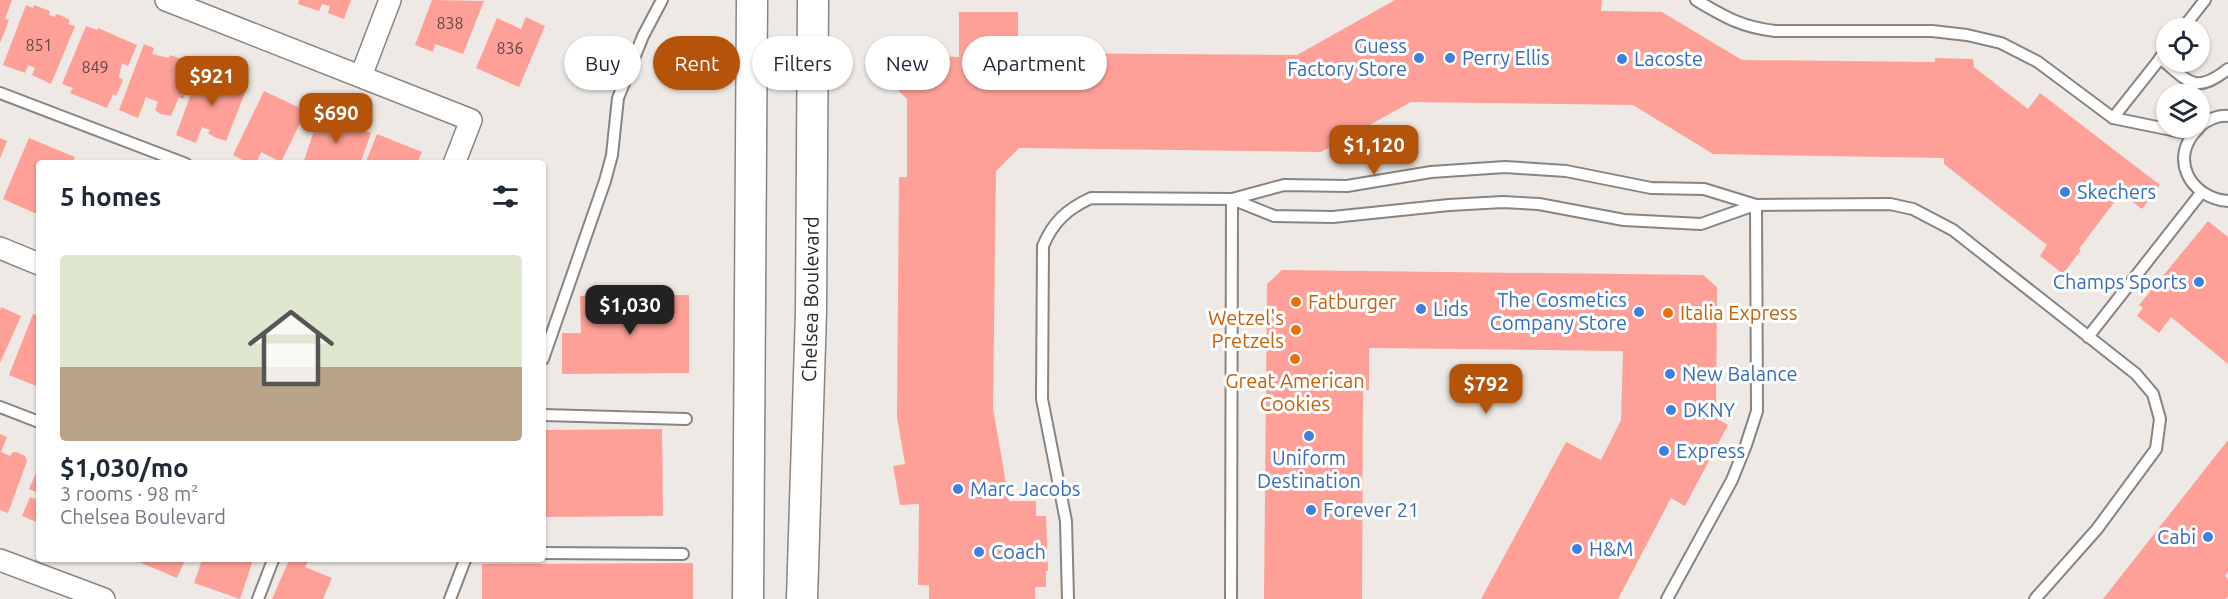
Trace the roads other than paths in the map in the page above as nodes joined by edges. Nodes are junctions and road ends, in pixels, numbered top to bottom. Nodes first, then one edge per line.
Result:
1 (166, 0) edge
2 (390, 0) edge
3 (662, 0) edge
4 (752, 0) edge
5 (813, 0) edge
6 (1696, 0) edge
7 (2205, 0) edge
8 (2191, 18) edge
9 (2156, 64) edge
10 (2228, 69) edge
11 (2182, 72) edge
12 (361, 76) junction
13 (0, 93) edge
14 (2228, 116) edge
15 (2113, 118) junction
16 (2210, 120) edge
17 (2156, 124) edge
18 (2191, 138) edge
19 (176, 160) edge
20 (456, 160) edge
21 (2201, 193) junction
22 (1232, 199) junction
23 (2228, 201) edge
24 (1756, 205) junction
25 (0, 248) edge
26 (36, 263) edge
27 (2088, 337) junction
28 (546, 350) edge
29 (0, 407) edge
30 (546, 415) edge
31 (686, 419) dead end
32 (36, 421) edge
33 (546, 553) edge
34 (683, 554) dead end
35 (0, 560) edge
36 (272, 562) edge
37 (464, 562) edge
38 (104, 599) edge
39 (258, 599) edge
40 (450, 599) edge
41 (748, 599) edge
42 (802, 599) edge
43 (1068, 599) edge
44 (1231, 599) edge
45 (1667, 599) edge
46 (2035, 599) edge

1 - 12 street
2 - 12 street
3 - 28 lane
4 - 41 main road
5 - 42 main road, Chelsea Boulevard
6 - 15 lane
7 - 8 lane
9 - 15 lane
10 - 11 lane
12 - 20 street
13 - 19 lane
14 - 16 lane
15 - 17 lane
18 - 21 lane
21 - 23 lane
21 - 27 lane
22 - 24 lane
22 - 24 lane
22 - 43 lane
22 - 44 lane
24 - 27 lane
24 - 45 lane
25 - 26 street
27 - 46 lane
29 - 32 lane
30 - 31 lane
33 - 34 lane
35 - 38 street
36 - 39 lane
37 - 40 lane

